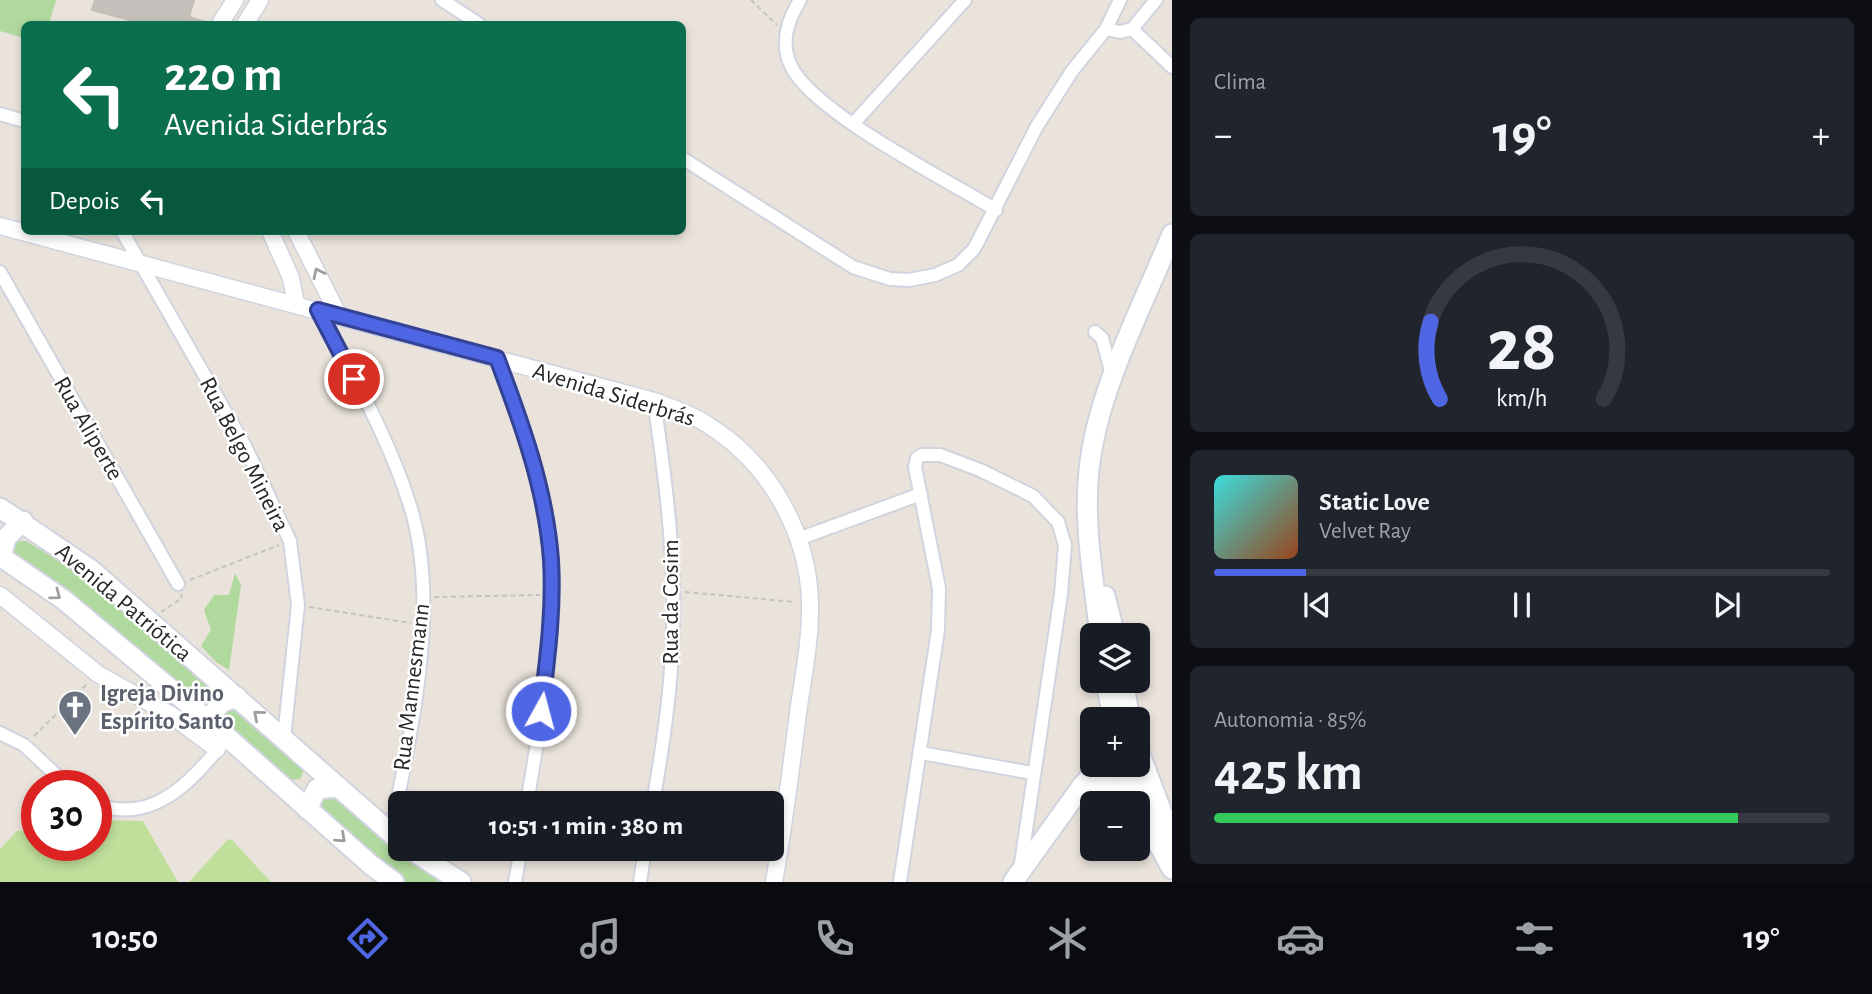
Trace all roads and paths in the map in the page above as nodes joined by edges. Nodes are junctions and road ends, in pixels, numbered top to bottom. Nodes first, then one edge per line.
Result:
1 (235, 0) edge
2 (260, 0) edge
3 (442, 0) edge
4 (751, 0) edge
5 (800, 0) edge
6 (965, 0) edge
7 (1120, 0) edge
8 (1156, 0) edge
9 (222, 21) edge
10 (248, 21) edge
11 (474, 21) edge
12 (1106, 29) junction
13 (1132, 29) junction
14 (785, 33) junction
15 (1172, 67) edge
16 (0, 114) edge
17 (21, 120) edge
18 (853, 124) junction
19 (686, 161) edge
20 (996, 210) junction
21 (0, 226) edge
22 (21, 232) edge
23 (1172, 234) edge
24 (34, 235) edge
25 (124, 235) edge
26 (272, 235) edge
27 (298, 235) edge
28 (141, 263) junction
29 (0, 272) edge
30 (296, 304) junction
31 (318, 310) junction
32 (339, 316) junction
33 (1095, 332) dead end
34 (497, 358) junction
35 (1113, 379) junction
36 (654, 401) junction
37 (921, 494) junction
38 (0, 508) edge
39 (23, 521) junction
40 (798, 539) junction
41 (1090, 551) junction
42 (1, 557) edge
43 (178, 584) dead end
44 (674, 592) junction
45 (0, 595) edge
46 (552, 595) junction
47 (422, 597) junction
48 (810, 603) junction
49 (298, 605) junction
50 (1099, 623) edge
51 (1111, 623) edge
52 (422, 625) junction
53 (237, 697) junction
54 (209, 721) junction
55 (0, 733) edge
56 (284, 738) junction
57 (222, 743) junction
58 (921, 752) junction
59 (314, 765) junction
60 (50, 770) edge
61 (1032, 773) junction
62 (1090, 777) edge
63 (1134, 777) edge
64 (1143, 777) edge
65 (1082, 786) junction
66 (339, 787) junction
67 (1133, 787) junction
68 (286, 788) junction
69 (402, 791) edge
70 (529, 791) edge
71 (655, 791) edge
72 (112, 807) edge
73 (307, 808) junction
74 (388, 831) edge
75 (1172, 839) edge
76 (429, 861) edge
77 (519, 861) edge
78 (643, 861) edge
79 (1172, 869) edge
80 (1016, 878) edge
81 (394, 882) edge
82 (461, 882) edge
83 (516, 882) edge
84 (640, 882) edge
85 (774, 882) edge
86 (900, 882) edge

1 - 9 street
2 - 10 street
3 - 11 street
4 - 14 path
5 - 14 street
6 - 18 street
7 - 12 street
8 - 13 street
12 - 13 street
12 - 20 street
13 - 15 street
14 - 18 street
16 - 17 street
18 - 20 street
19 - 20 street
21 - 22 street, Avenida Siderbrás
23 - 35 main road
24 - 28 street, Avenida Siderbrás
25 - 28 street, Rua Belgo Mineira
26 - 30 street
32 -> 27 street
28 - 30 street, Avenida Siderbrás
28 - 49 street, Rua Belgo Mineira
29 - 43 street, Rua Aliperte
30 - 31 street, Avenida Siderbrás
31 - 32 street, Avenida Siderbrás
31 - 47 street, Rua Mannesmann
32 - 34 street, Avenida Siderbrás
33 - 35 street
34 - 36 street, Avenida Siderbrás
34 - 46 street
35 - 41 main road
36 - 40 street, Avenida Siderbrás
36 - 44 street, Rua da Cosim
37 - 40 street
37 - 58 street
37 - 61 street
38 - 39 main road, Avenida Patriótica
39 - 42 main road
39 - 53 main road, Avenida Patriótica
40 - 48 street, Avenida Siderbrás
41 - 50 main road
41 - 51 main road
42 -> 54 main road, Avenida Patriótica
44 - 48 path
44 - 71 street, Rua da Cosim
45 - 57 street
46 - 47 path
46 - 70 street
47 - 52 street, Rua Mannesmann
48 - 85 street, Avenida Siderbrás
49 - 52 path
49 - 56 street, Rua Belgo Mineira
52 - 69 street, Rua Mannesmann
53 - 54 main road
56 -> 53 main road, Avenida Patriótica
54 - 57 main road, Avenida Patriótica
55 - 60 street
56 - 59 main road, Avenida Patriótica
57 - 68 main road, Avenida Patriótica
57 - 72 street
58 - 61 street
58 - 86 street
59 - 66 main road, Avenida Patriótica
59 - 68 main road
61 - 80 street
62 - 65 main road
63 - 67 main road
64 - 75 main road
65 - 67 main road
65 - 80 main road
66 - 73 main road
66 - 74 main road, Avenida Patriótica
67 - 79 main road
68 - 73 main road, Avenida Patriótica
73 -> 81 main road, Avenida Patriótica
76 - 82 main road
77 - 83 street
78 - 84 street

